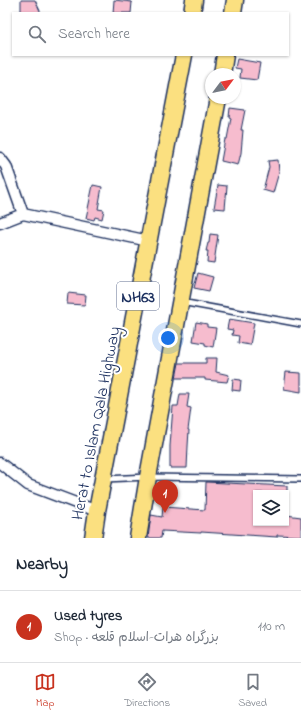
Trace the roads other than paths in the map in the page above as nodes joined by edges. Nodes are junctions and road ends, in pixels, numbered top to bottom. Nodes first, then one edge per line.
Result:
1 (194, 0) edge
2 (236, 0) edge
3 (192, 12) edge
4 (233, 12) edge
5 (184, 56) edge
6 (226, 56) edge
7 (223, 68) edge
8 (217, 104) edge
9 (0, 158) edge
10 (23, 214) junction
11 (0, 223) edge
12 (149, 241) junction
13 (180, 302) junction
14 (301, 324) edge
15 (0, 463) edge
16 (148, 477) junction
17 (104, 479) junction
18 (301, 479) edge
19 (97, 511) junction
20 (93, 538) edge
21 (138, 538) edge

1 - 3 highway
2 - 4 highway
5 - 12 highway, Herat to Islam Qala Highway / NH63
6 - 7 highway
8 - 13 highway, NH63
9 - 10 street
10 - 11 street
10 - 12 street
12 - 17 highway, Herat to Islam Qala Highway / NH63
13 - 14 lane
13 - 16 highway, NH63
15 - 19 street
16 - 17 lane
16 - 18 lane
16 - 21 highway, NH63
17 - 19 highway, Herat to Islam Qala Highway / NH63
19 - 20 highway, Herat to Islam Qala Highway / NH63

